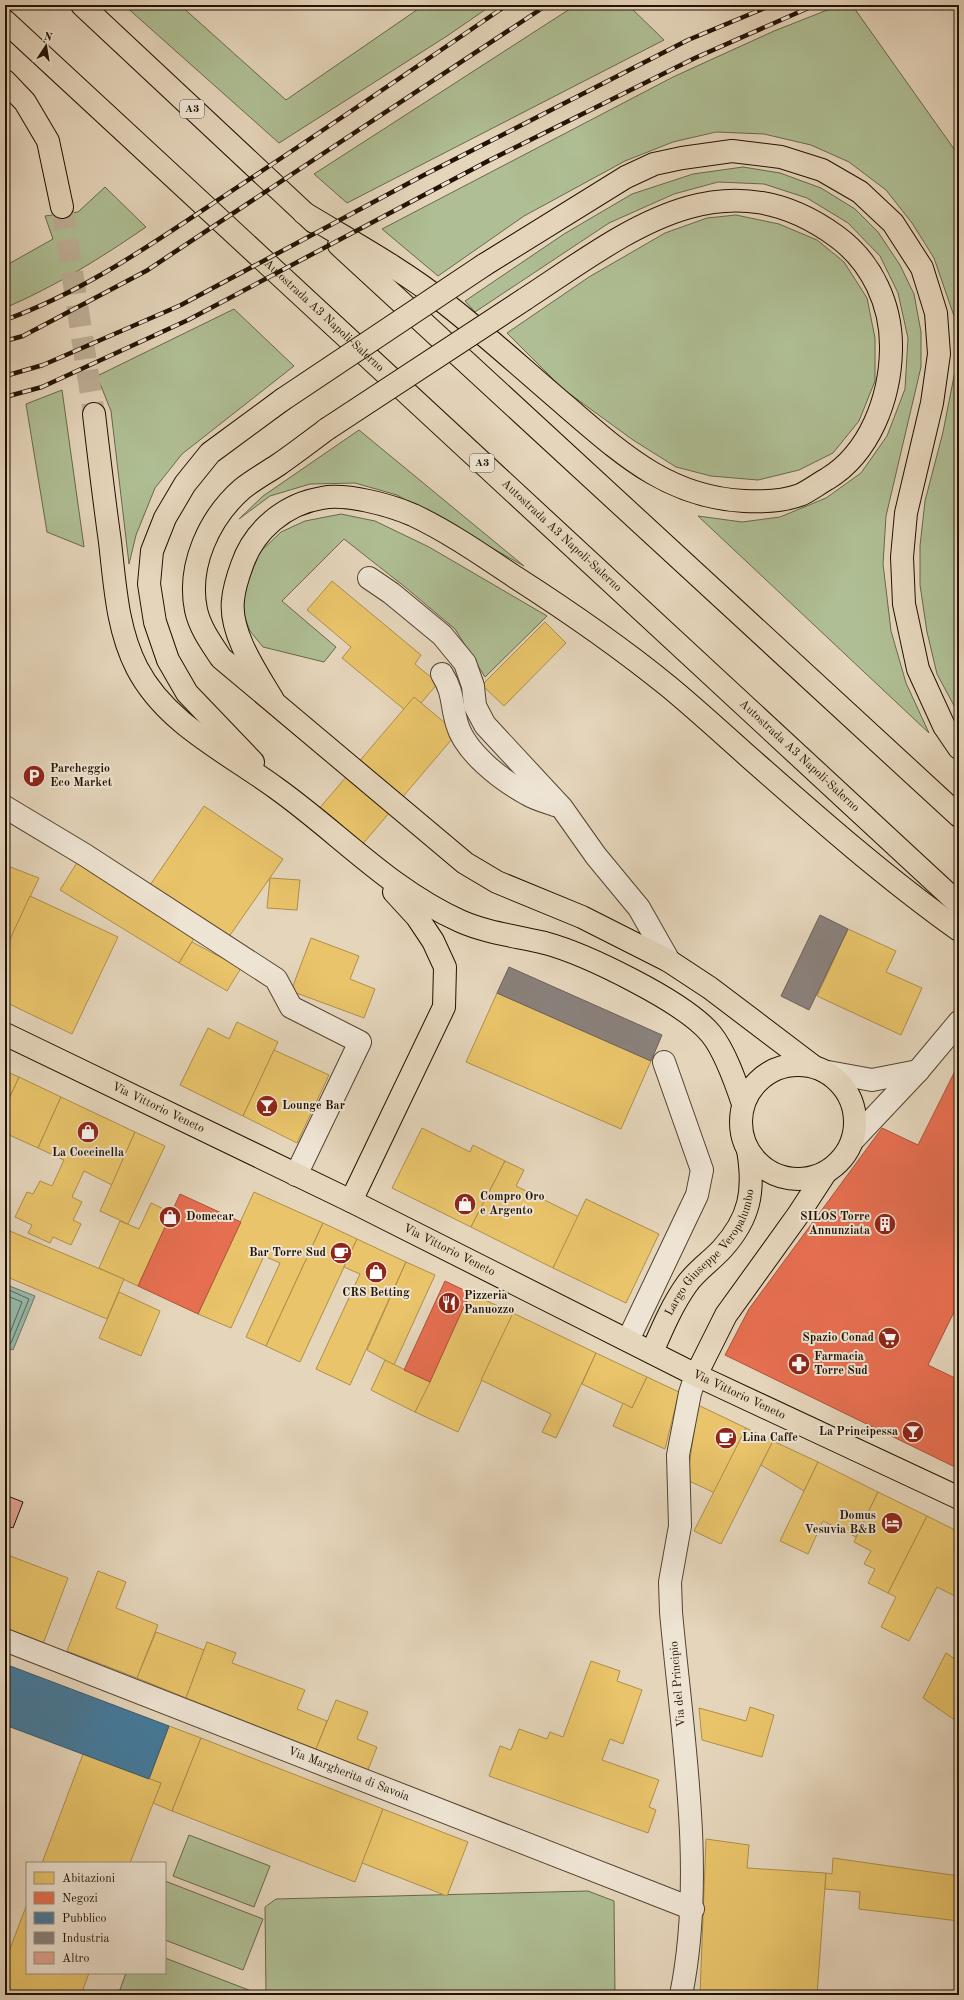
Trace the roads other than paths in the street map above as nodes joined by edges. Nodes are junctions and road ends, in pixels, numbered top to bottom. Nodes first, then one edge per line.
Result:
1 (82, 5) edge
2 (5, 21) edge
3 (5, 81) edge
4 (62, 207) tunnel mouth
5 (304, 213) junction
6 (94, 414) tunnel mouth
7 (369, 578) dead end
8 (442, 674) dead end
9 (273, 700) junction
10 (959, 748) edge
11 (277, 788) junction
12 (5, 807) edge
13 (562, 808) junction
14 (959, 816) edge
15 (365, 861) junction
16 (959, 904) edge
17 (959, 930) edge
18 (669, 961) junction
19 (959, 1022) edge
20 (5, 1034) edge
21 (664, 1062) dead end
22 (820, 1069) junction
23 (918, 1071) junction
24 (743, 1104) junction
25 (853, 1140) junction
26 (748, 1150) junction
27 (826, 1172) junction
28 (296, 1175) junction
29 (351, 1201) junction
30 (628, 1340) junction
31 (652, 1352) junction
32 (696, 1374) junction
33 (959, 1498) edge
34 (5, 1640) edge
35 (692, 1909) junction
36 (681, 1995) edge

1 - 5 main road, A3
2 - 16 main road, Autostrada A3 Napoli-Salerno / A3
3 - 4 main road
5 - 9 main road, bridge
5 - 14 main road, A3
6 - 11 main road
7 - 13 street
8 - 13 street
9 - 17 main road
9 - 18 main road
10 - 11 main road, bridge
11 - 15 main road
12 - 28 street
13 - 18 street
15 - 24 main road
15 - 29 main road
18 - 22 main road
19 - 23 street
20 - 28 main road, Via Vittorio Veneto
21 - 30 street
22 - 23 street, Largo Giuseppe Veropalumbo
22 - 24 main road, Largo Giuseppe Veropalumbo
22 - 25 main road, Largo Giuseppe Veropalumbo
23 - 25 street, Largo Giuseppe Veropalumbo
24 - 26 main road, Largo Giuseppe Veropalumbo
25 - 27 main road, Largo Giuseppe Veropalumbo
26 - 27 main road, Largo Giuseppe Veropalumbo
26 - 31 main road, Largo Giuseppe Veropalumbo
27 - 32 main road, Largo Giuseppe Veropalumbo
28 - 29 main road, Via Vittorio Veneto
29 - 30 main road, Via Vittorio Veneto
30 - 31 main road, Via Vittorio Veneto
31 - 32 main road, Via Vittorio Veneto
32 - 33 main road, Via Vittorio Veneto
32 - 35 street, Via del Principio
34 - 35 street, Via Margherita di Savoia
35 - 36 street, Via del Principio

